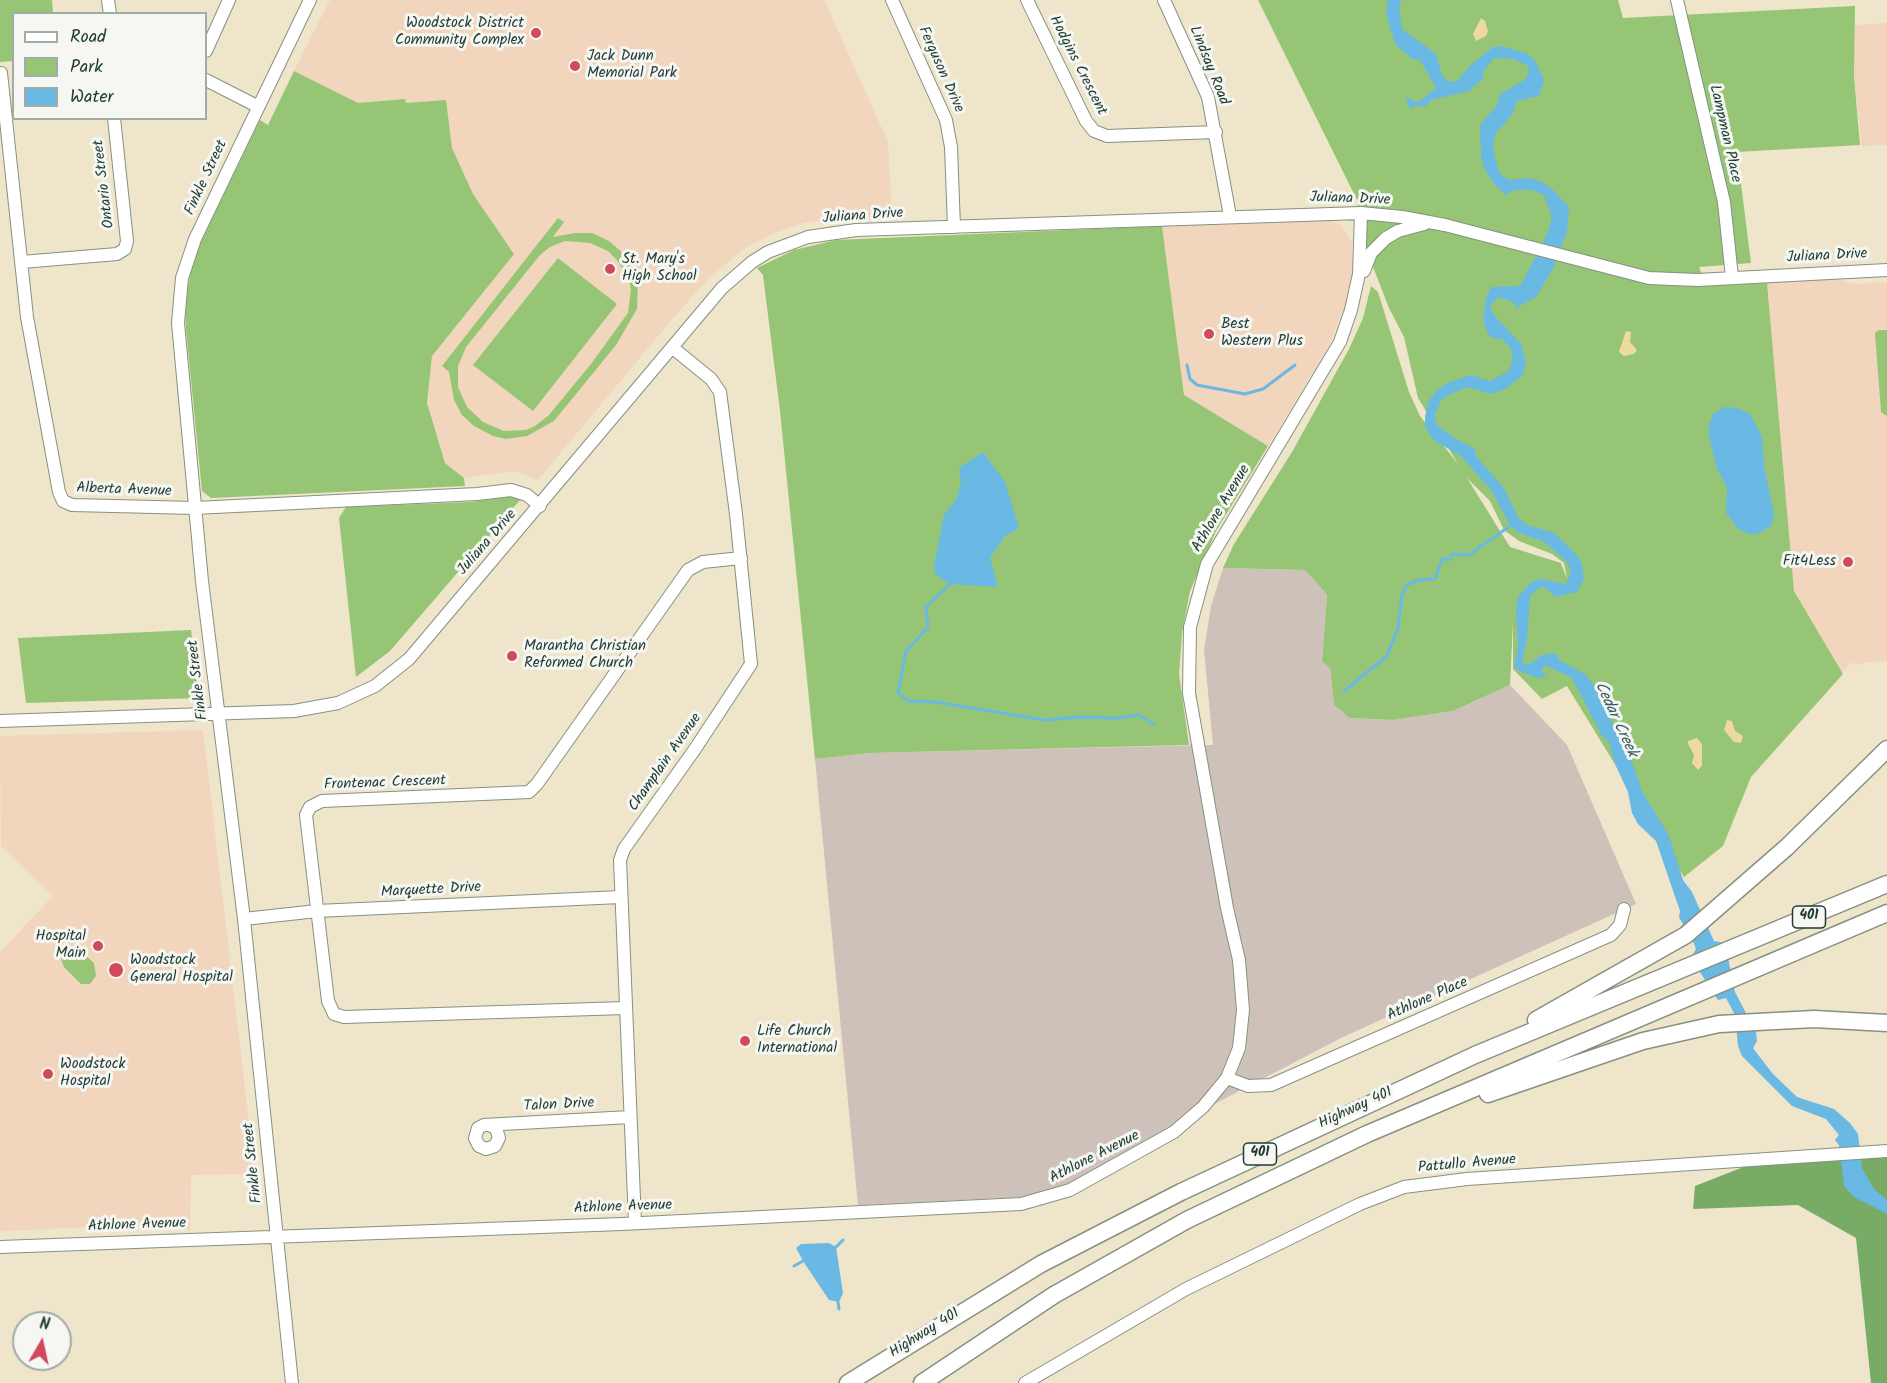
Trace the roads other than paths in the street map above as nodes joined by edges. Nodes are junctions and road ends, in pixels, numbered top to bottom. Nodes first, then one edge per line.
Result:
1 (229, 0) edge
2 (310, 0) edge
3 (892, 0) edge
4 (1027, 0) edge
5 (1164, 0) edge
6 (1677, 0) edge
7 (207, 49) edge
8 (5, 73) edge
9 (207, 81) edge
10 (257, 106) junction
11 (114, 120) edge
12 (1216, 132) junction
13 (1361, 213) junction
14 (1230, 216) junction
15 (1445, 225) junction
16 (954, 227) junction
17 (22, 262) junction
18 (1887, 270) edge
19 (1732, 277) junction
20 (1356, 295) junction
21 (673, 348) junction
22 (540, 506) junction
23 (195, 508) junction
24 (741, 558) junction
25 (219, 714) junction
26 (0, 721) edge
27 (1887, 749) edge
28 (1887, 884) edge
29 (620, 897) junction
30 (1624, 909) dead end
31 (317, 911) junction
32 (1887, 913) edge
33 (244, 919) junction
34 (625, 1008) junction
35 (1887, 1023) edge
36 (1475, 1055) junction
37 (1227, 1078) junction
38 (630, 1117) junction
39 (489, 1125) dead end
40 (1368, 1134) junction
41 (1887, 1151) edge
42 (635, 1223) junction
43 (277, 1236) junction
44 (0, 1247) edge
45 (291, 1383) edge
46 (848, 1383) edge
47 (922, 1383) edge
48 (1025, 1383) edge

1 - 7 street
2 - 10 street, Finkle Street
3 - 16 street, Ferguson Drive
4 - 12 street, Hodgins Crescent
5 - 12 street, Lindsay Road
6 - 19 street, Lampman Place
8 - 17 street, Alberta Avenue
9 - 10 street
10 - 23 street, Finkle Street
11 - 17 street, Ontario Street
12 - 14 street, Lindsay Road
13 - 14 street, Juliana Drive
13 - 15 street, Juliana Drive
13 - 20 street, Athlone Avenue
14 - 16 street, Juliana Drive
15 - 19 street, Juliana Drive
15 - 20 street
16 - 21 street, Juliana Drive
17 - 23 street, Alberta Avenue
18 - 19 street, Juliana Drive
20 - 37 street, Athlone Avenue
21 - 22 street, Juliana Drive
21 - 24 street, Champlain Avenue
22 - 23 street, Alberta Avenue
22 - 25 street, Juliana Drive
23 - 25 street, Finkle Street
24 - 29 street, Champlain Avenue
24 - 31 street, Frontenac Crescent
25 - 26 street, Juliana Drive
25 - 33 street, Finkle Street
27 - 36 highway
28 - 36 highway, Highway 401 / 401
29 - 31 street, Marquette Drive
29 - 34 street, Champlain Avenue
30 - 37 street, Athlone Place
31 - 33 street, Marquette Drive
31 - 34 street, Frontenac Crescent
32 - 40 highway, Highway 401 / 401
33 - 43 street, Finkle Street
34 - 38 street, Champlain Avenue
35 - 40 highway
36 - 46 highway, Highway 401 / 401
37 - 42 street, Athlone Avenue
38 - 39 street, Talon Drive
38 - 42 street, Champlain Avenue
40 - 47 highway, Highway 401 / 401
41 - 48 street, Pattullo Avenue
42 - 43 street, Athlone Avenue
43 - 44 street, Athlone Avenue
43 - 45 street, Finkle Street

